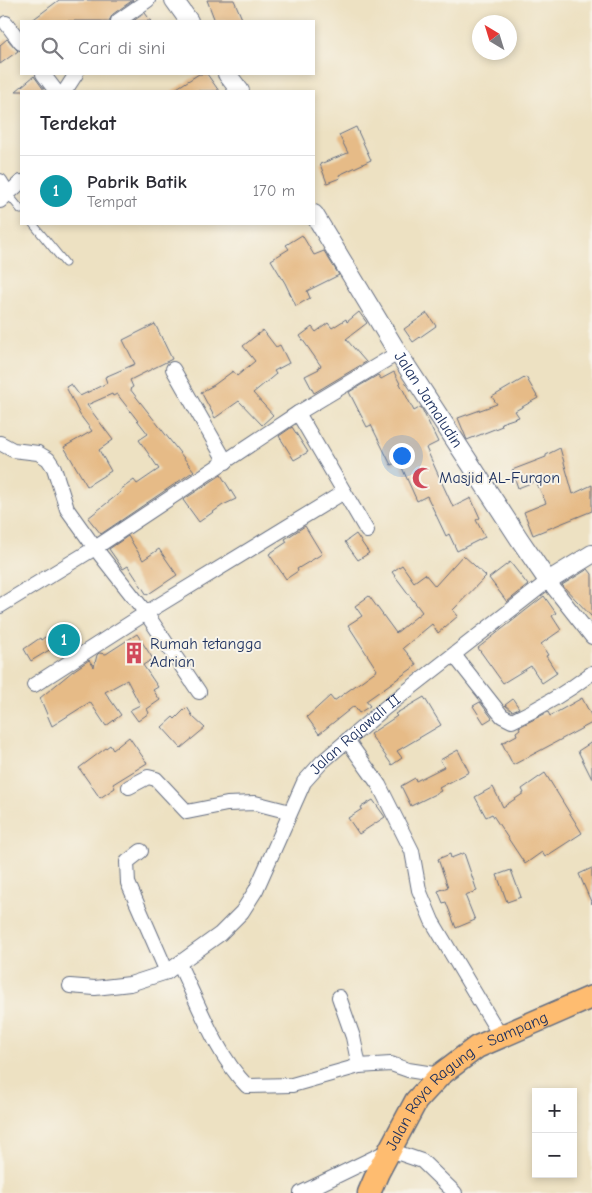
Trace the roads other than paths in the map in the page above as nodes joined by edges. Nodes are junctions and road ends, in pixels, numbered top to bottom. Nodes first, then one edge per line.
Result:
1 (148, 0) edge
2 (174, 0) edge
3 (119, 20) edge
4 (188, 20) edge
5 (6, 23) dead end
6 (20, 42) edge
7 (45, 75) edge
8 (75, 75) edge
9 (228, 75) edge
10 (55, 90) edge
11 (66, 90) edge
12 (239, 90) edge
13 (0, 181) edge
14 (20, 183) edge
15 (4, 197) edge
16 (20, 209) edge
17 (315, 216) edge
18 (34, 225) edge
19 (65, 263) dead end
20 (398, 353) junction
21 (172, 369) dead end
22 (298, 412) junction
23 (0, 443) edge
24 (226, 462) junction
25 (344, 492) junction
26 (367, 531) dead end
27 (95, 548) junction
28 (592, 554) edge
29 (548, 581) junction
30 (0, 606) edge
31 (146, 613) junction
32 (592, 636) edge
33 (454, 655) junction
34 (592, 673) edge
35 (34, 685) dead end
36 (199, 692) dead end
37 (347, 740) junction
38 (129, 787) dead end
39 (290, 812) junction
40 (141, 851) dead end
41 (179, 964) junction
42 (167, 972) junction
43 (70, 986) dead end
44 (592, 997) edge
45 (339, 998) dead end
46 (501, 1037) junction
47 (359, 1066) junction
48 (440, 1075) junction
49 (390, 1150) junction
50 (301, 1193) edge
51 (369, 1193) edge
52 (455, 1193) edge

1 - 3 street
2 - 4 street
5 - 6 street
7 - 10 street
8 - 11 street
9 - 12 street
13 - 15 street
14 - 15 street
15 - 16 lane
17 - 20 street, Jalan Jamaludin
18 - 19 lane
20 - 22 street
20 - 29 street, Jalan Jamaludin
21 - 24 street
22 - 24 street
22 - 25 street
23 - 27 street
24 - 27 street
25 - 26 street
25 - 31 street
27 - 30 street
27 - 31 street
28 - 29 street, Jalan Rajawali II
29 - 32 street
29 - 33 street, Jalan Rajawali II
31 - 35 street
31 - 36 street
33 - 34 street
33 - 37 street, Jalan Rajawali II
37 - 39 street, Jalan Rajawali II
37 - 46 street
38 - 39 street
39 - 41 street, Jalan Rajawali II
40 - 42 street
41 - 42 street, Jalan Rajawali II
41 - 47 street
42 - 43 street, Jalan Rajawali II
44 - 46 main road, Jalan Raya Ragung - Sampang
45 - 47 street
46 - 48 main road, Jalan Raya Ragung - Sampang
47 - 48 street
48 - 49 main road, Jalan Raya Ragung - Sampang
49 - 50 street
49 - 51 main road, Jalan Raya Ragung - Sampang
49 - 52 street

